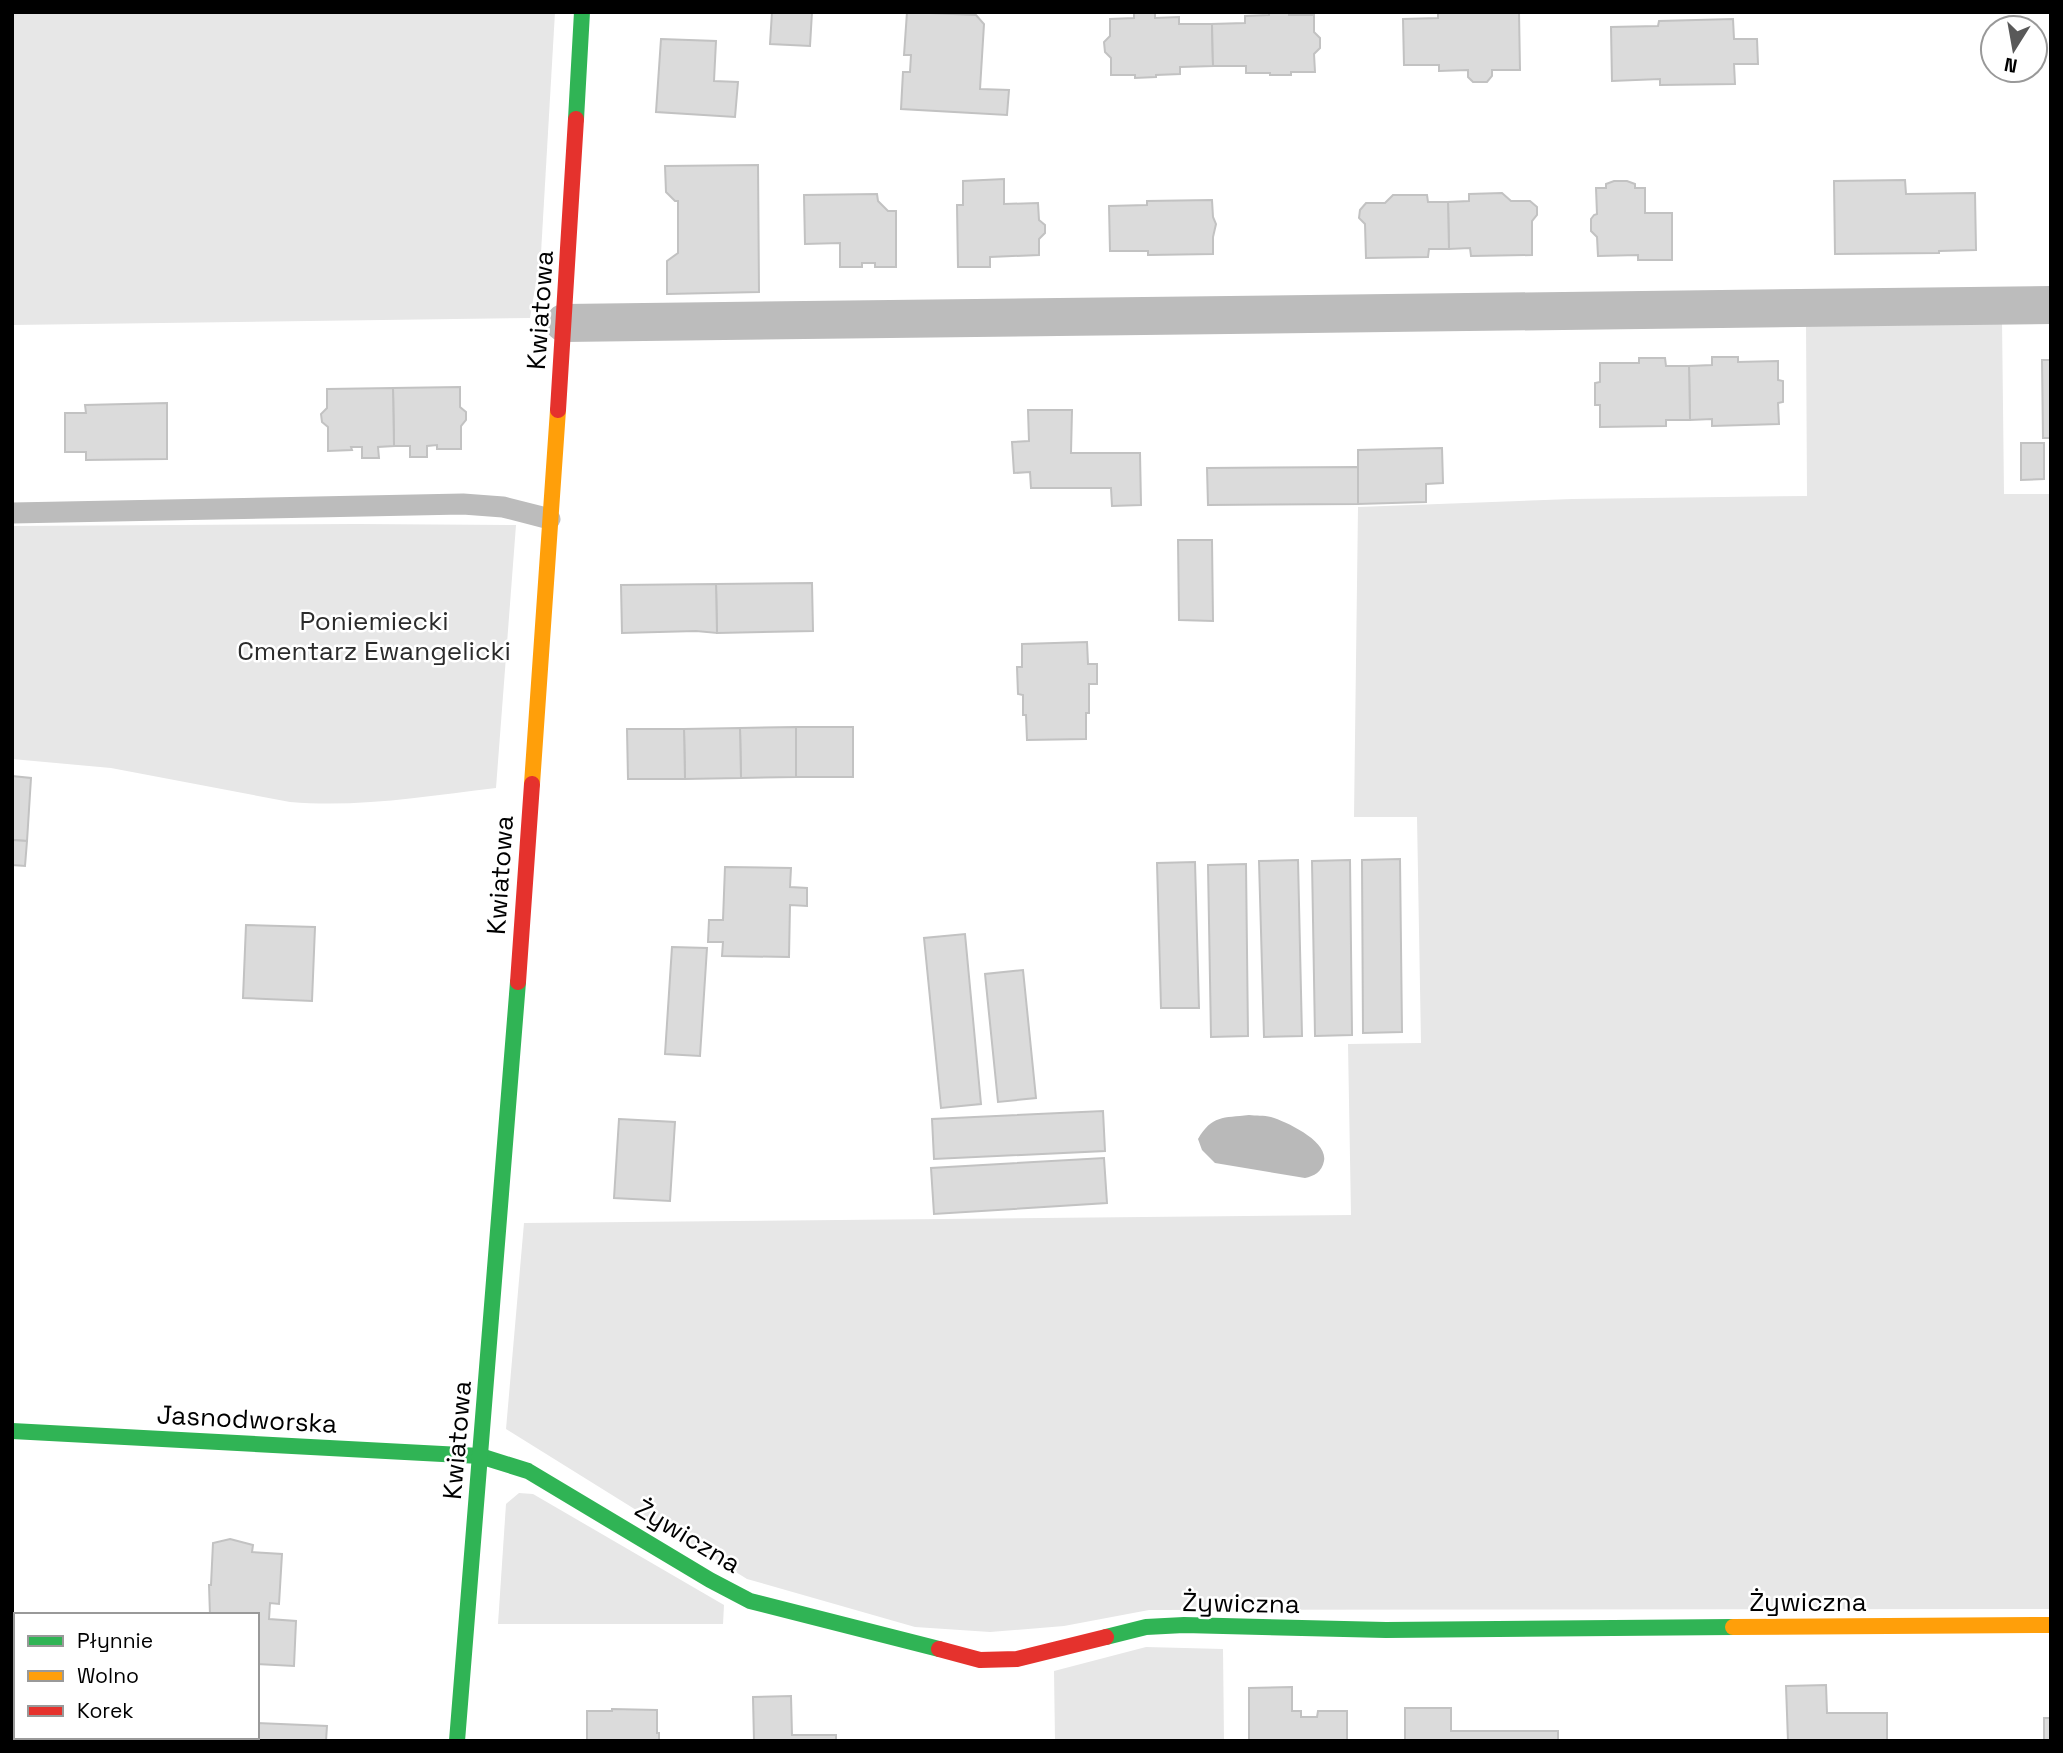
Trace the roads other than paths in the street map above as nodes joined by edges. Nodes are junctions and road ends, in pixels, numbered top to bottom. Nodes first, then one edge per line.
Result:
1 (582, 12) edge
2 (2051, 305) edge
3 (564, 323) junction
4 (12, 513) edge
5 (550, 519) junction
6 (12, 1431) edge
7 (480, 1456) junction
8 (2051, 1625) edge
9 (457, 1741) edge

1 - 3 street, Kwiatowa
2 - 3 street
3 - 5 street, Kwiatowa
4 - 5 lane
5 - 7 street, Kwiatowa
6 - 7 street, Jasnodworska
7 - 8 street, Żywiczna
7 - 9 street, Kwiatowa

